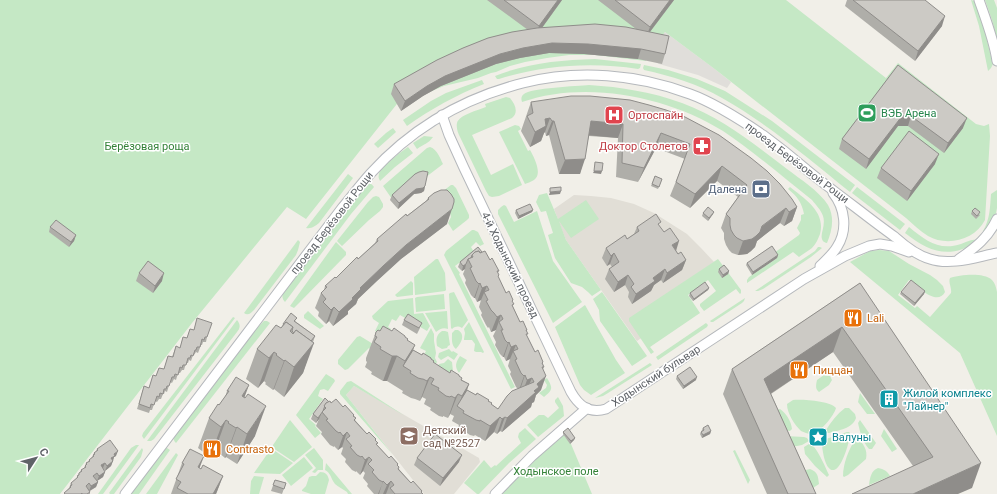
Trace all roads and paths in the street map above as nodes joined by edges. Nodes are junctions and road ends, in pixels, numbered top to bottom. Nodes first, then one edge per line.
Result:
1 (979, 0) edge
2 (997, 61) edge
3 (442, 115) junction
4 (829, 187) junction
5 (997, 219) edge
6 (997, 253) edge
7 (920, 256) junction
8 (955, 261) junction
9 (808, 276) junction
10 (587, 408) junction
11 (125, 494) edge
12 (495, 494) edge

1 - 2 street
3 - 4 street, проезд Берёзовой Рощи
3 - 10 street, 4-й Ходынский проезд
3 - 11 street, проезд Берёзовой Рощи
4 - 7 street, проезд Берёзовой Рощи
4 - 9 street, Ходынский бульвар
5 - 8 street
6 - 8 street, проезд Берёзовой Рощи
7 - 8 street, проезд Берёзовой Рощи
7 - 9 street, Ходынский бульвар
9 - 10 street, Ходынский бульвар
10 - 12 street

